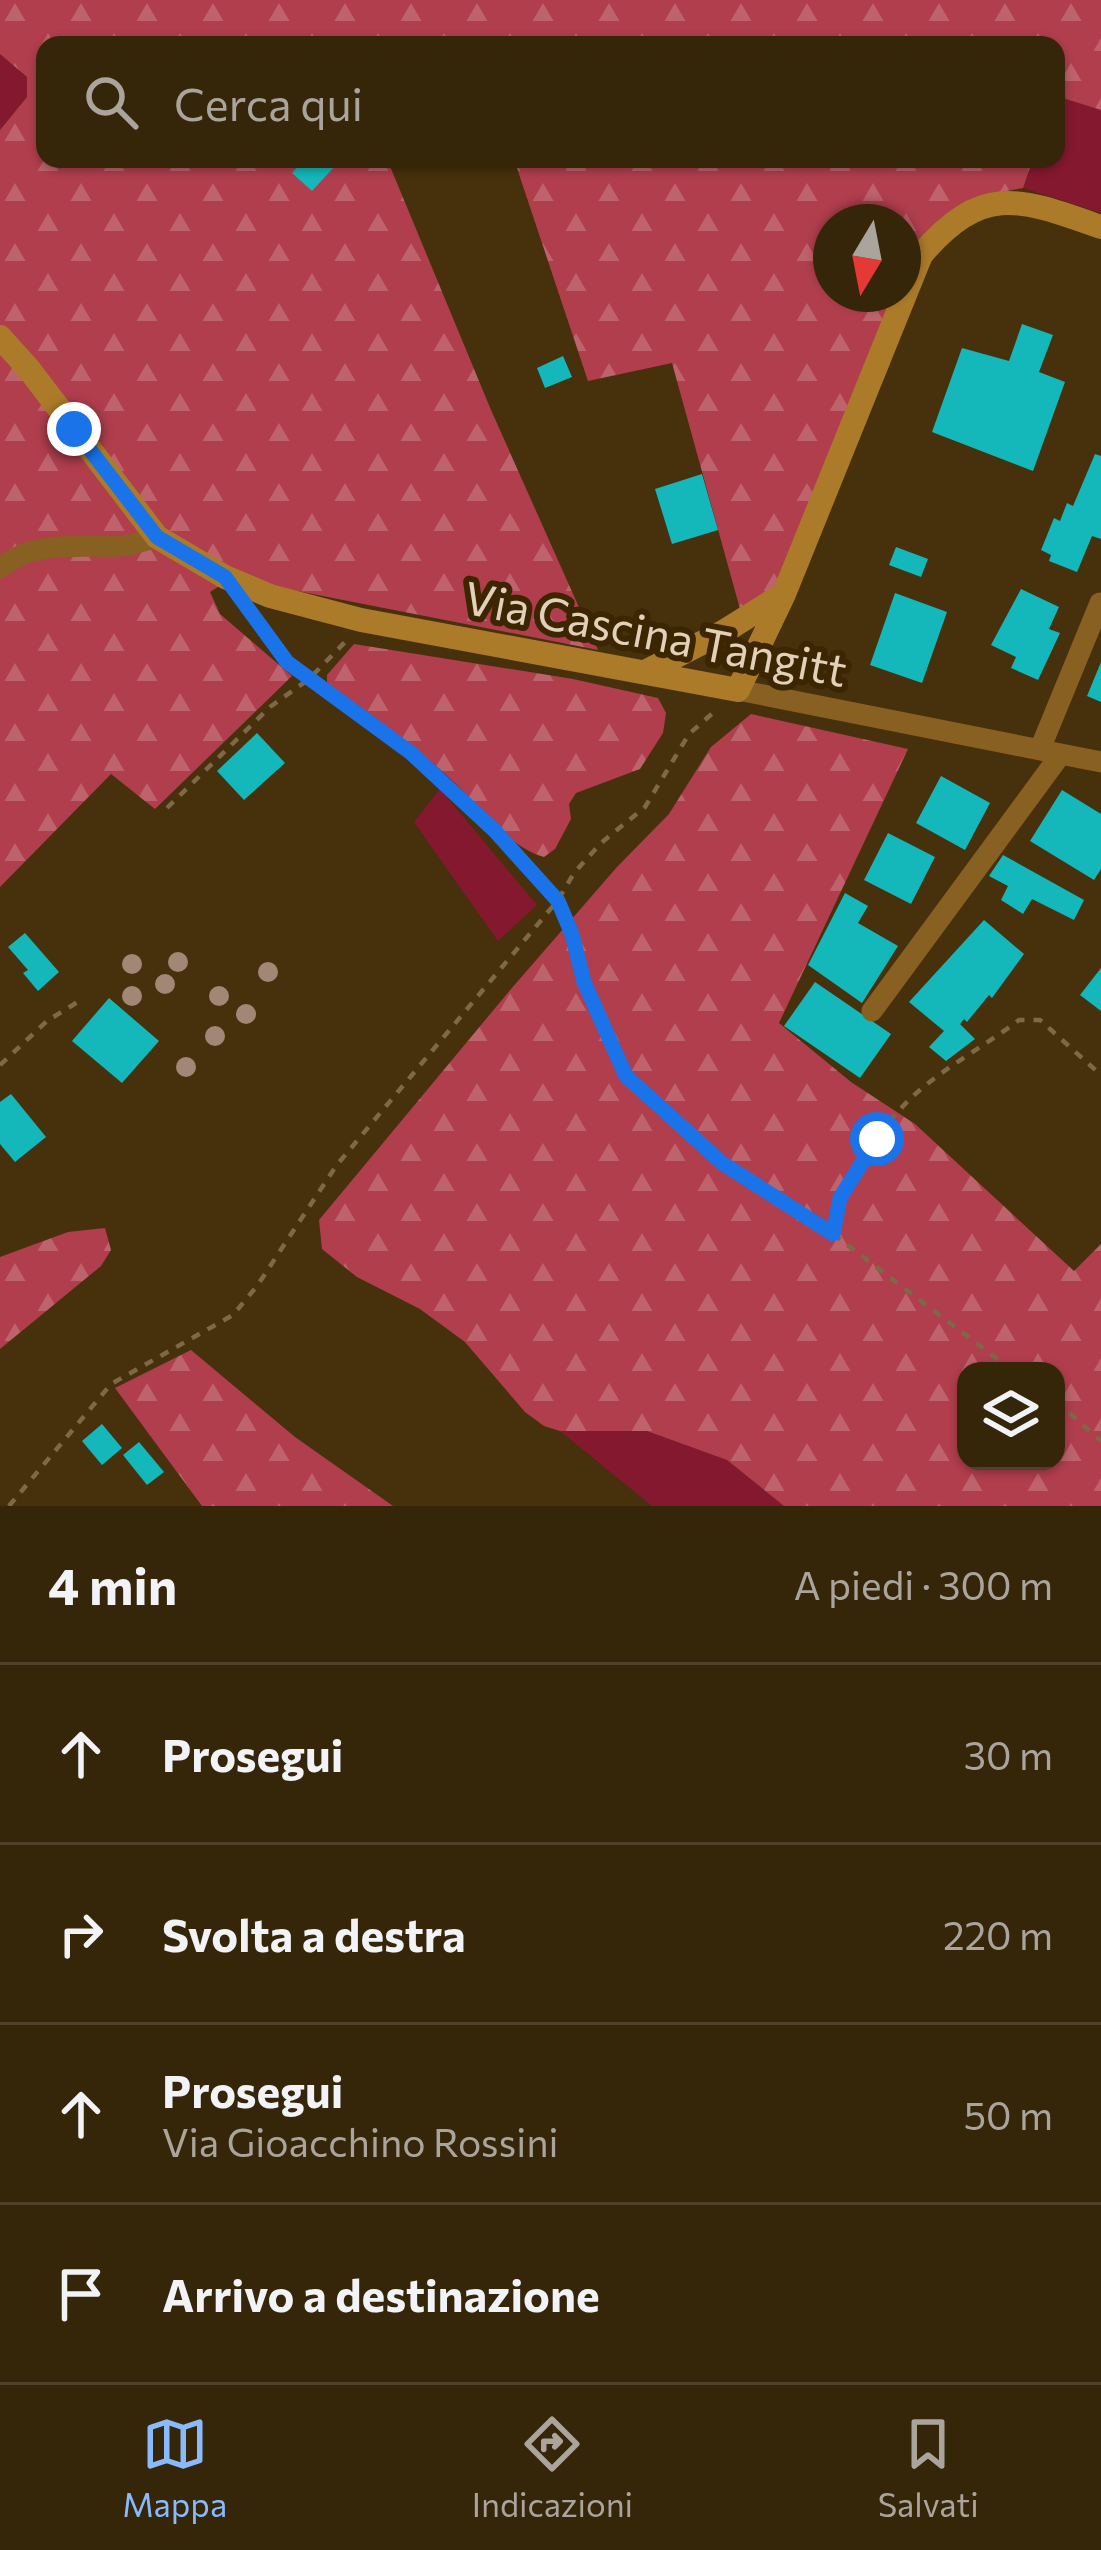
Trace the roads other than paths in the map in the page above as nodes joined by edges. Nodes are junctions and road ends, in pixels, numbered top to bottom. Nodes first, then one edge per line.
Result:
1 (1101, 227) edge
2 (921, 275) edge
3 (898, 312) edge
4 (0, 337) edge
5 (157, 537) junction
6 (0, 568) edge
7 (784, 594) junction
8 (1100, 603) edge
9 (647, 671) junction
10 (738, 690) junction
11 (1050, 752) junction
12 (1101, 762) edge
13 (872, 1011) dead end

1 - 2 street
3 - 7 street
4 - 5 street
5 - 6 street
5 - 9 street, Via Cascina Tangitt
7 - 9 street
7 - 10 street
8 - 11 street
9 - 10 street, Via Cascina Tangitt
10 - 11 street, Via Cascina Tangitt
11 - 12 street, Via Cascina Tangitt
11 - 13 street

